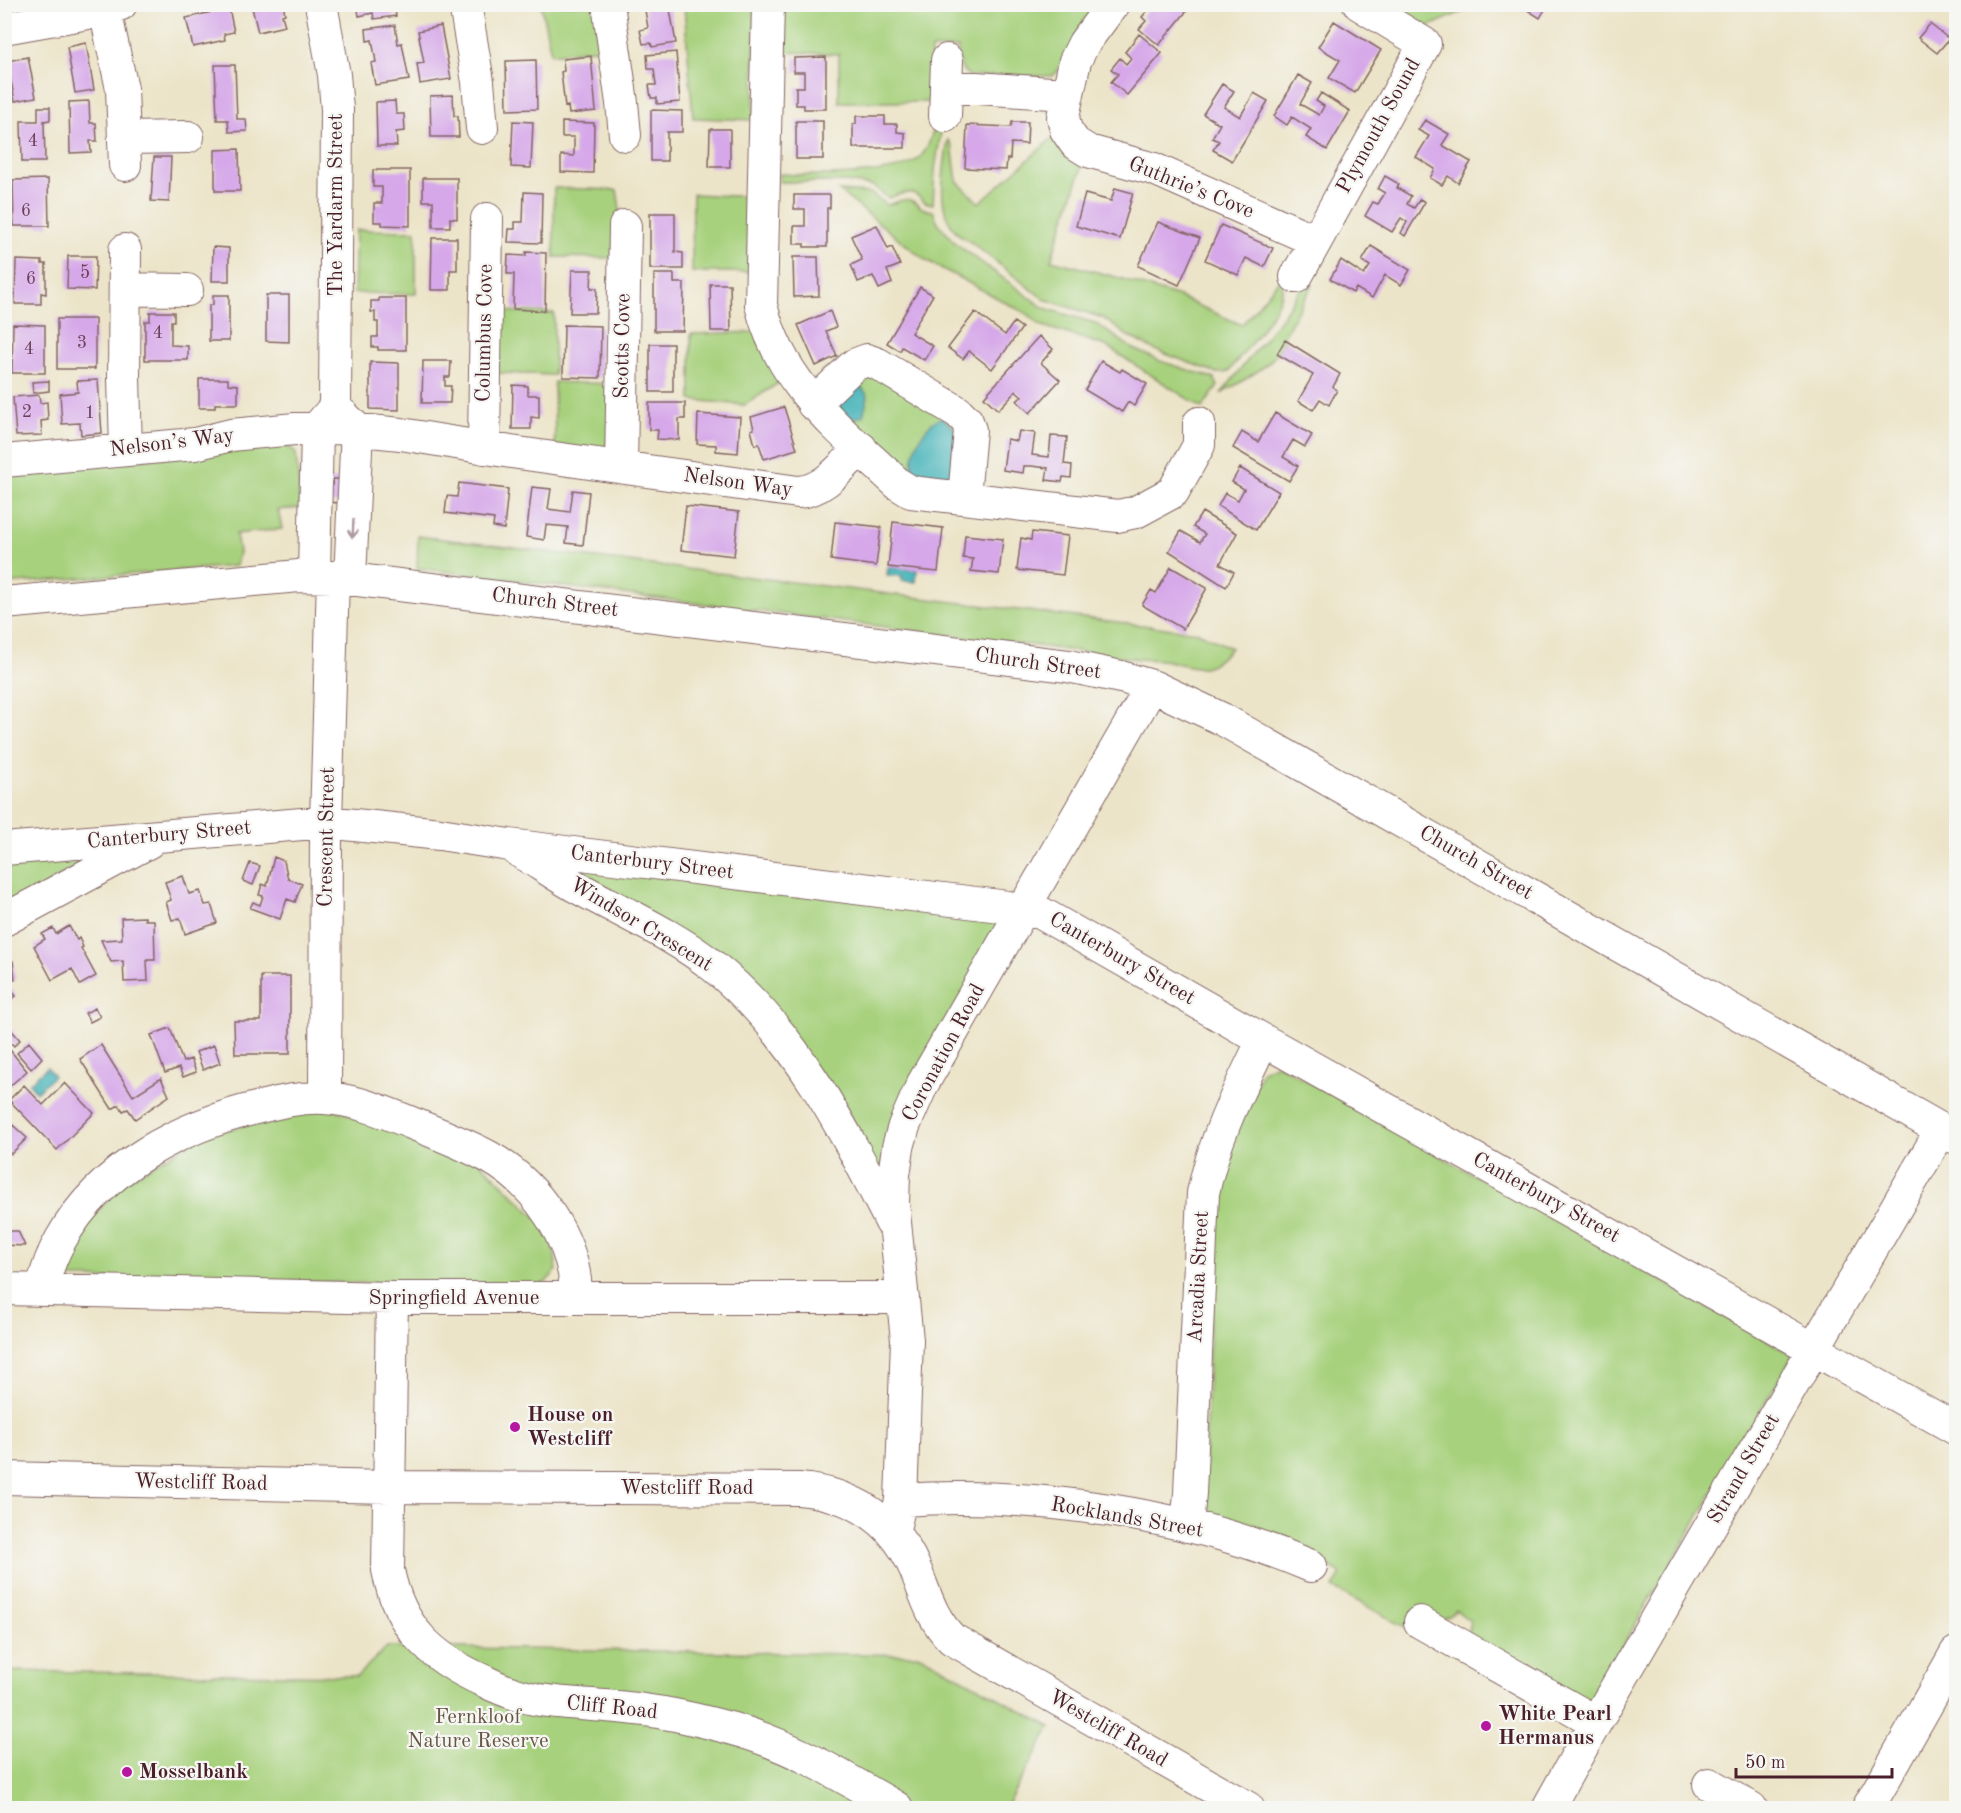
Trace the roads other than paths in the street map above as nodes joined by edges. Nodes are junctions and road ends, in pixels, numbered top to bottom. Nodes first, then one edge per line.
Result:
1 (321, 4) edge
2 (465, 4) edge
3 (608, 4) edge
4 (768, 4) edge
5 (1113, 4) edge
6 (1359, 4) edge
7 (113, 7) edge
8 (4, 28) edge
9 (946, 88) dead end
10 (1067, 94) junction
11 (482, 128) dead end
12 (625, 135) dead end
13 (188, 137) dead end
14 (487, 219) dead end
15 (625, 226) dead end
16 (1316, 241) junction
17 (125, 250) dead end
18 (1296, 276) dead end
19 (125, 289) junction
20 (187, 290) dead end
21 (813, 404) junction
22 (337, 423) junction
23 (1199, 423) dead end
24 (484, 448) junction
25 (861, 448) junction
26 (126, 450) junction
27 (4, 461) edge
28 (621, 466) junction
29 (964, 497) junction
30 (332, 577) junction
31 (4, 603) edge
32 (1152, 686) junction
33 (326, 822) junction
34 (160, 836) junction
35 (509, 845) junction
36 (4, 849) edge
37 (1024, 909) junction
38 (4, 920) edge
39 (1263, 1040) junction
40 (325, 1098) junction
41 (1949, 1134) edge
42 (895, 1230) junction
43 (4, 1289) edge
44 (43, 1290) junction
45 (392, 1298) junction
46 (576, 1298) junction
47 (903, 1298) junction
48 (1814, 1348) junction
49 (1956, 1429) edge
50 (4, 1478) edge
51 (388, 1487) junction
52 (901, 1500) junction
53 (1187, 1526) junction
54 (893, 1533) junction
55 (1311, 1566) dead end
56 (1420, 1622) dead end
57 (1956, 1653) edge
58 (1596, 1722) junction
59 (1709, 1784) dead end
60 (897, 1809) edge
61 (1248, 1809) edge
62 (1548, 1809) edge
63 (1751, 1809) edge
64 (1868, 1809) edge

1 - 22 street, The Yardarm Street
2 - 11 street
3 - 12 street
4 - 21 street
5 - 10 street, Guthrie’s Cove
6 - 16 street, Plymouth Sound
7 - 8 street
7 - 13 street
9 - 10 street
10 - 16 street, Guthrie’s Cove
14 - 24 street, Columbus Cove
15 - 28 street, Scotts Cove
16 - 18 street, Plymouth Sound
17 - 19 street
19 - 20 street
19 - 26 street
21 - 25 street
21 - 29 street
22 - 24 street, Nelson Way
22 - 26 street, Nelson’s Way
22 - 30 street, The Yardarm Street
23 - 29 street
24 - 28 street, Nelson Way
25 - 28 street, Nelson Way
25 - 29 street
26 - 27 street, Nelson’s Way
30 - 31 street, Church Street
30 - 32 street, Church Street
30 - 33 street, Crescent Street
32 - 37 street, Coronation Road
32 - 41 street, Church Street
33 - 34 street, Canterbury Street
33 - 35 street, Canterbury Street
33 - 40 street, Crescent Street
34 - 36 street, Canterbury Street
34 - 38 street
35 - 37 street, Canterbury Street
35 - 42 street, Windsor Crescent
37 - 39 street, Canterbury Street
37 - 42 street, Coronation Road
39 - 48 street, Canterbury Street
39 - 53 street, Arcadia Street
40 - 44 street
40 - 46 street
41 - 48 street, Strand Street
42 - 47 street, Coronation Road
43 - 44 street, Springfield Avenue
44 - 45 street, Springfield Avenue
45 - 46 street, Springfield Avenue
45 - 51 street, Cliff Road
46 - 47 street, Springfield Avenue
47 - 52 street, Coronation Road
48 - 49 street, Canterbury Street
48 - 58 street, Strand Street
50 - 51 street, Westcliff Road
51 - 54 street, Westcliff Road
51 - 60 street, Cliff Road
52 - 53 street, Rocklands Street
52 - 54 street, Coronation Road
53 - 55 street, Rocklands Street
54 - 61 street, Westcliff Road
56 - 58 street
57 - 64 street
58 - 62 street, Strand Street
59 - 63 street

